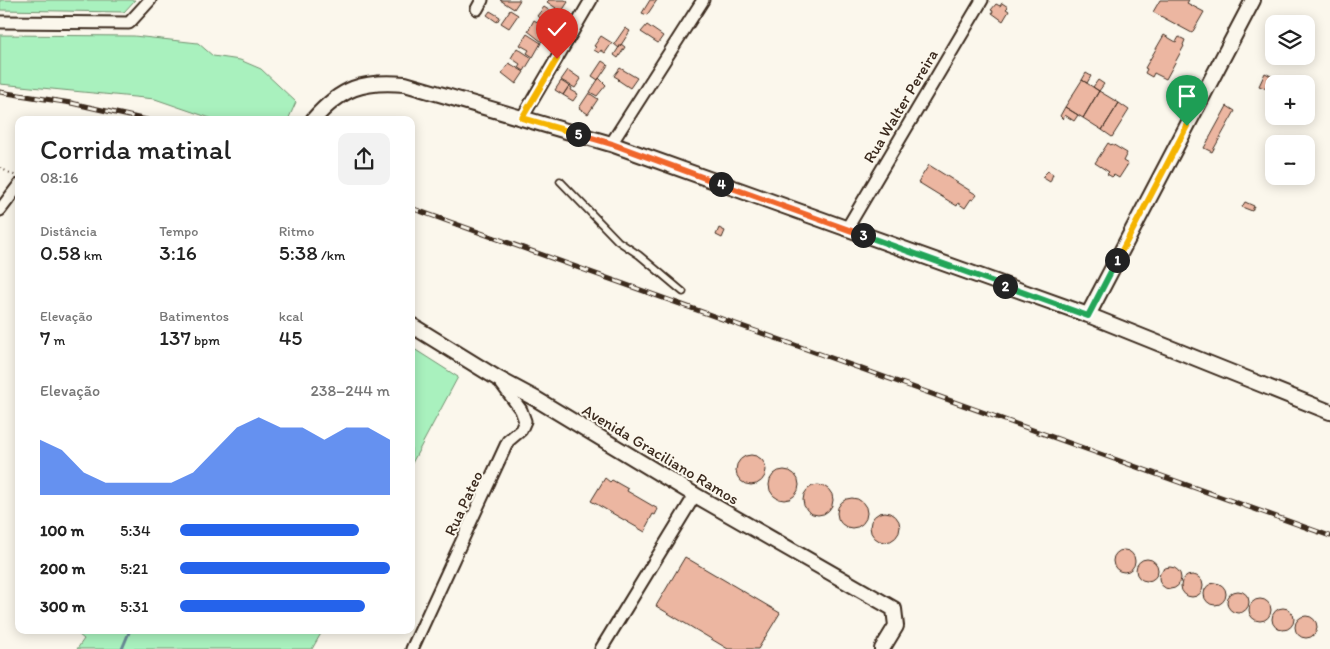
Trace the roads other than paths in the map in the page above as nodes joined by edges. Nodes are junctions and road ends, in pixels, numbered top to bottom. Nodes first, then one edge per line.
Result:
1 (150, 0) edge
2 (591, 0) edge
3 (703, 0) edge
4 (982, 0) edge
5 (1253, 0) edge
6 (0, 22) edge
7 (317, 116) edge
8 (522, 118) junction
9 (612, 144) junction
10 (560, 181) dead end
11 (15, 190) edge
12 (0, 210) edge
13 (846, 230) junction
14 (683, 292) dead end
15 (1088, 316) junction
16 (415, 327) edge
17 (497, 378) junction
18 (1330, 412) edge
19 (695, 495) junction
20 (412, 649) edge
21 (600, 649) edge
22 (882, 649) edge

1 - 6 street
2 - 8 street
3 - 9 street
4 - 13 street, Rua Walter Pereira
5 - 15 street
7 - 8 street
8 - 9 street
9 - 13 street
10 - 14 lane
11 - 12 street
13 - 15 street
15 - 18 street
16 - 17 street, Avenida Graciliano Ramos
17 - 19 street, Avenida Graciliano Ramos
17 - 20 street, Rua Pateo
19 - 21 street
19 - 22 street, Avenida Graciliano Ramos

